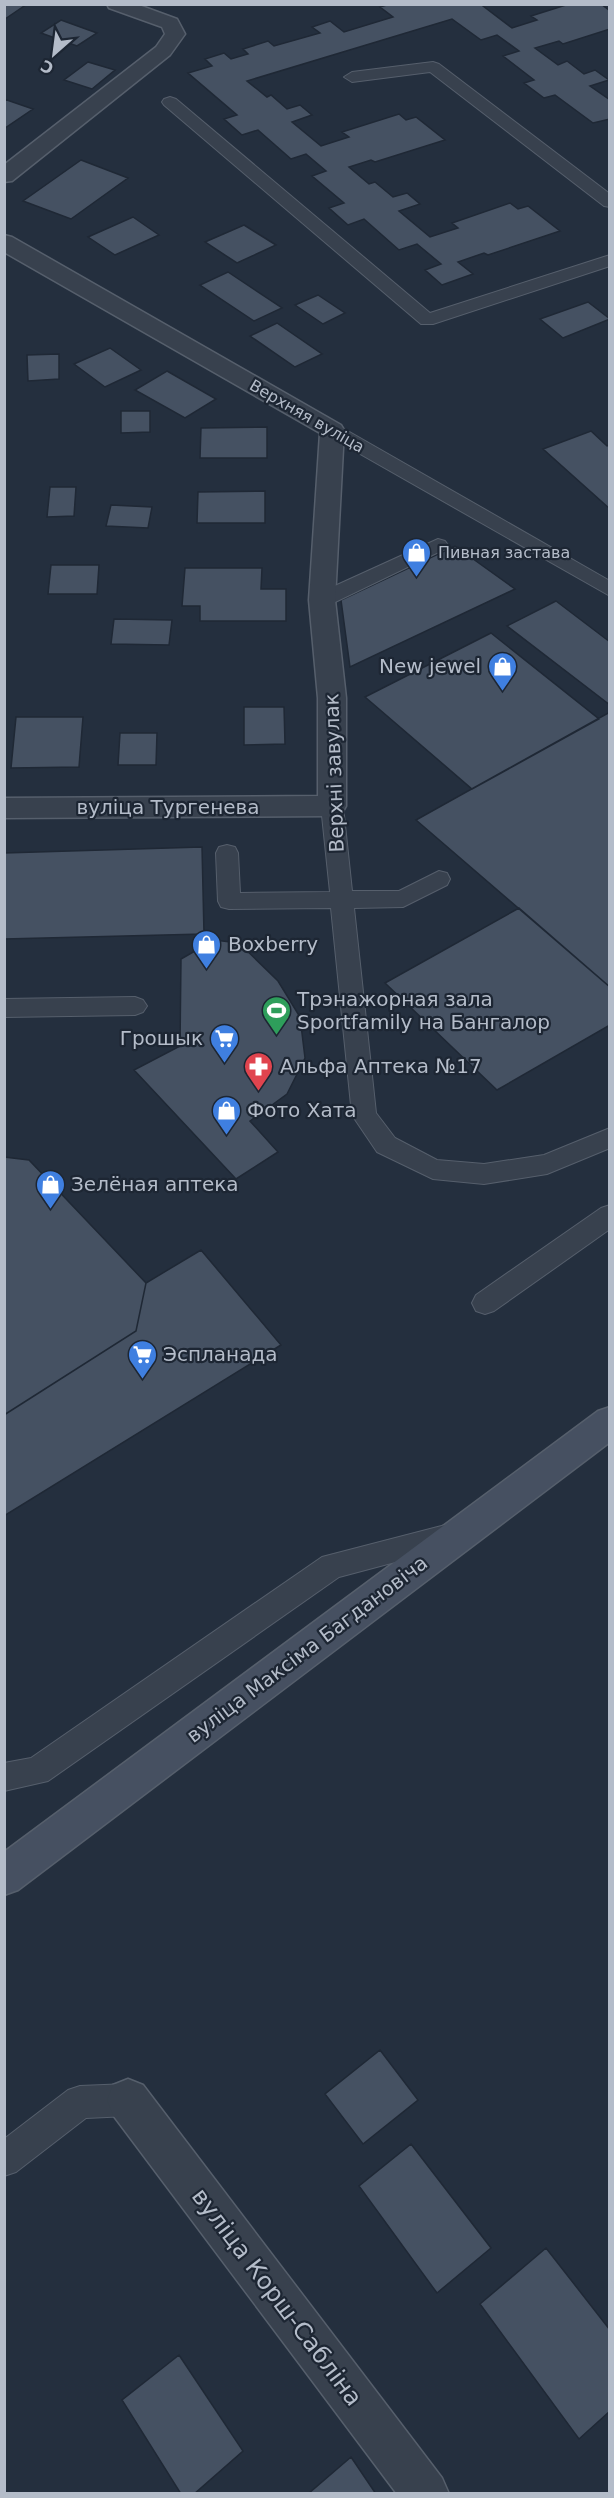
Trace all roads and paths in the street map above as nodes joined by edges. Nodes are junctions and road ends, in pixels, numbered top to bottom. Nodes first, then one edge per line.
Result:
1 (116, 4) edge
2 (352, 77) dead end
3 (170, 102) dead end
4 (4, 176) edge
5 (609, 202) edge
6 (4, 242) edge
7 (609, 260) edge
8 (332, 430) junction
9 (438, 545) dead end
10 (609, 590) edge
11 (322, 600) junction
12 (332, 806) junction
13 (4, 808) edge
14 (227, 853) dead end
15 (440, 879) dead end
16 (342, 900) junction
17 (135, 1006) dead end
18 (4, 1008) edge
19 (609, 1137) edge
20 (609, 1215) edge
21 (485, 1303) dead end
22 (609, 1422) edge
23 (462, 1532) junction
24 (4, 1777) edge
25 (4, 1876) edge
26 (128, 2100) joint
27 (4, 2160) edge
28 (426, 2493) edge

1 - 4 street
2 - 5 lane
3 - 7 lane
6 - 8 street, Верхняя вуліца
8 - 10 lane, Верхняя вуліца
8 - 11 street, Верхні завулак
9 - 11 lane
11 - 12 street, Верхні завулак
12 - 13 street, вуліца Тургенева
12 - 16 lane, Верхні завулак
14 - 16 lane
15 - 16 lane
16 - 19 lane, Верхні завулак
17 - 18 lane
20 - 21 lane
22 - 23 main road, вуліца Максіма Багдановіча
23 - 24 lane
23 - 25 main road, вуліца Максіма Багдановіча
26 - 27 lane
26 - 28 street, вуліца Корш-Сабліна

